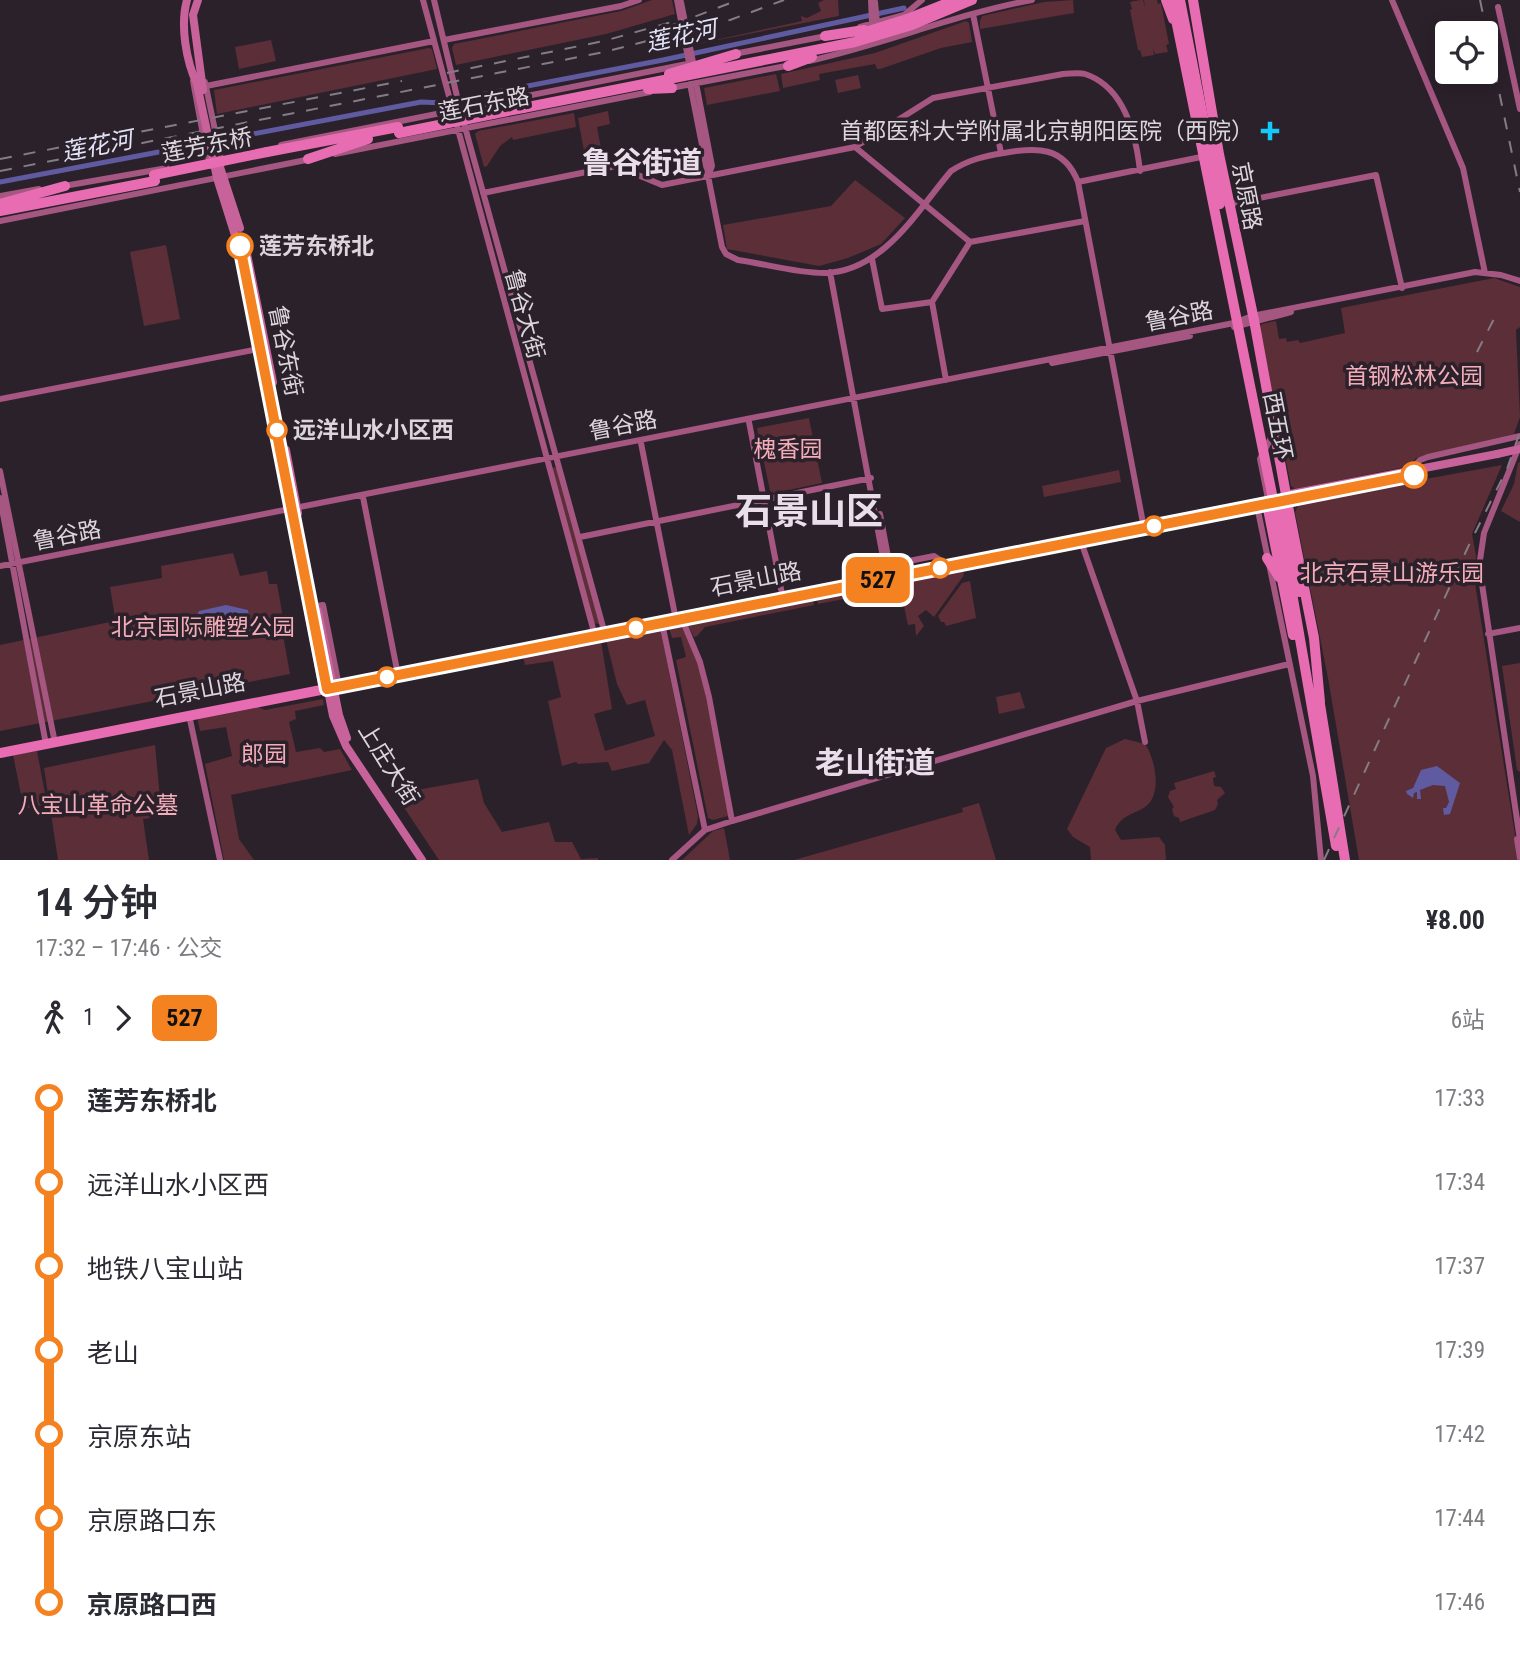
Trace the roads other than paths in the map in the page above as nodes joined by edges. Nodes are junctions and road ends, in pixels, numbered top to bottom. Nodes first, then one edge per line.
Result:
1 (187, 0) edge
2 (198, 0) edge
3 (423, 0) edge
4 (434, 0) edge
5 (639, 0) edge
6 (679, 0) edge
7 (873, 0) edge
8 (922, 0) edge
9 (955, 0) edge
10 (972, 0) edge
11 (1017, 0) edge
12 (1032, 0) edge
13 (1166, 0) edge
14 (1172, 0) edge
15 (1182, 0) edge
16 (1193, 0) edge
17 (1392, 0) edge
18 (1498, 7) dead end
19 (973, 14) junction
20 (877, 23) junction
21 (1183, 33) junction
22 (825, 36) joint
23 (444, 40) junction
24 (435, 41) junction
25 (855, 42) junction
26 (736, 54) junction
27 (691, 61) junction
28 (788, 65) junction
29 (197, 74) junction
30 (669, 74) junction
31 (454, 84) junction
32 (693, 84) junction
33 (445, 85) junction
34 (206, 86) junction
35 (672, 88) junction
36 (988, 88) junction
37 (602, 93) junction
38 (487, 103) junction
39 (523, 105) junction
40 (460, 109) junction
41 (1520, 109) edge
42 (451, 110) junction
43 (427, 115) junction
44 (491, 122) junction
45 (466, 127) junction
46 (457, 130) junction
47 (431, 135) junction
48 (368, 136) junction
49 (314, 138) junction
50 (855, 147) junction
51 (1001, 153) junction
52 (1219, 153) junction
53 (215, 159) junction
54 (308, 159) junction
55 (1140, 171) junction
56 (708, 176) junction
57 (220, 177) junction
58 (155, 178) junction
59 (1077, 182) junction
60 (65, 186) junction
61 (483, 193) junction
62 (0, 196) edge
63 (924, 203) junction
64 (0, 204) edge
65 (1228, 204) junction
66 (0, 211) edge
67 (0, 220) edge
68 (1085, 221) junction
69 (971, 242) junction
70 (872, 259) junction
71 (832, 272) junction
72 (1485, 273) junction
73 (1520, 281) edge
74 (1402, 288) junction
75 (932, 302) junction
76 (1252, 320) junction
77 (263, 347) junction
78 (1110, 350) junction
79 (946, 380) junction
80 (0, 399) edge
81 (857, 399) junction
82 (749, 422) junction
83 (1273, 434) junction
84 (1520, 436) edge
85 (641, 443) junction
86 (1520, 444) edge
87 (1520, 449) edge
88 (1520, 455) edge
89 (1497, 456) junction
90 (558, 458) junction
91 (547, 460) junction
92 (1511, 469) junction
93 (0, 471) edge
94 (1409, 471) junction
95 (871, 478) junction
96 (363, 497) junction
97 (1287, 497) junction
98 (0, 498) edge
99 (765, 500) junction
100 (1264, 503) junction
101 (293, 509) junction
102 (657, 521) junction
103 (1143, 523) junction
104 (580, 537) junction
105 (1080, 538) junction
106 (1267, 558) junction
107 (15, 564) junction
108 (0, 567) edge
109 (889, 574) junction
110 (1283, 583) junction
111 (1295, 592) junction
112 (782, 594) junction
113 (679, 617) junction
114 (662, 623) junction
115 (1520, 628) edge
116 (599, 633) junction
117 (1489, 634) junction
118 (1289, 664) junction
119 (397, 670) junction
120 (330, 684) junction
121 (1137, 701) junction
122 (1320, 702) junction
123 (187, 714) junction
124 (1314, 714) junction
125 (50, 738) junction
126 (1145, 742) dead end
127 (0, 750) edge
128 (1513, 781) edge
129 (732, 821) junction
130 (1520, 822) edge
131 (705, 830) junction
132 (1520, 841) edge
133 (1520, 859) edge
134 (219, 860) edge
135 (422, 860) edge
136 (428, 860) edge
137 (672, 860) edge
138 (1321, 860) edge
139 (1338, 860) edge
140 (1345, 860) edge

1 - 29 main road
2 - 29 main road
3 - 24 street, 鲁谷大街
4 - 23 street, 鲁谷大街
5 - 23 street
6 - 27 street
7 - 20 street
8 - 20 street, 莲石东路
9 - 20 highway, 莲石东路
10 - 25 highway, 莲石东路
11 - 19 street, 莲石东路
12 - 19 street, 莲石东路
13 - 21 highway, bridge
14 - 21 highway, 西五环, bridge
15 - 21 highway, 西五环, bridge
16 - 52 highway, 京原路
17 - 72 street
18 - 41 street
19 - 28 street, 莲石东路
19 - 36 street
20 - 22 highway
20 - 30 highway, 莲石东路
21 - 111 highway, 西五环, bridge
22 - 26 street, 莲石东路
23 - 31 street, 鲁谷大街
24 - 33 street, 鲁谷大街
24 - 34 street
25 - 28 highway
25 - 37 highway, 莲石东路
26 - 27 street, 莲石东路
26 - 30 highway
27 - 38 street, 莲石东路
28 - 32 street, 莲石东路
29 - 34 street
29 - 53 main road
30 - 39 highway, 莲石东路
31 - 33 street
31 - 40 street, 鲁谷大街
32 - 35 street, 莲石东路
32 - 56 street
33 - 42 street, 鲁谷大街
34 - 53 street
35 - 37 highway
35 - 44 street, 莲石东路
36 - 50 street
36 - 51 street
36 - 55 street
37 - 39 highway, 莲石东路
38 - 40 street, 莲石东路
38 - 44 street
39 - 48 highway, bridge
40 - 42 street, 莲石东路
40 - 45 street, 鲁谷大街
42 - 43 street, 莲石东路
42 - 46 street, 鲁谷大街
43 - 47 street
43 - 49 street, 莲石东路
44 - 45 street, 莲石东路
45 - 46 street, 莲石东路
45 - 61 street, 鲁谷大街
46 - 47 street, 莲石东路
46 - 91 street, 鲁谷大街
47 - 54 street, 莲石东路
48 - 49 highway
48 - 54 highway
48 - 58 highway, 莲芳东桥, bridge
49 - 53 street, 莲石东路
50 - 56 street
50 - 63 street
51 - 59 street
51 - 63 street
52 - 55 street
52 - 65 highway, 京原路
53 - 57 main road, 鲁谷东街
53 - 60 street, 莲石东路
54 - 57 street, 莲石东路
55 - 59 street
56 - 61 street
56 - 71 street
57 - 67 street, 莲石东路
57 - 77 main road, 鲁谷东街
58 - 64 highway
58 - 66 highway
59 - 68 street
60 - 62 street, 莲石东路
60 - 64 highway
61 - 90 street, 鲁谷大街
63 - 69 street
63 - 70 street
65 - 74 street
65 - 76 highway, 京原路
68 - 69 street
68 - 78 street
69 - 75 street
70 - 71 street
70 - 75 street
71 - 81 street
72 - 73 street
72 - 74 street, 鲁谷路
74 - 76 street, 鲁谷路
75 - 79 street
76 - 78 street, 鲁谷路
76 - 83 highway, 京原路
76 - 97 highway, 京原路
77 - 80 street
77 - 101 main road, 鲁谷东街
78 - 79 street, 鲁谷路
78 - 81 street, 鲁谷路
78 - 103 street
79 - 81 street, 鲁谷路
81 - 82 street, 鲁谷路
81 - 90 street, 鲁谷路
81 - 95 street
82 - 85 street, 鲁谷路
82 - 99 street
83 - 97 highway, 京原路
83 - 100 street
84 - 94 street
85 - 90 street, 鲁谷路
85 - 102 street
86 - 92 street
87 - 89 main road, 石景山路, bridge
88 - 89 main road, 石景山路
89 - 94 main road, 石景山路
89 - 97 main road, 石景山路
90 - 91 street, 鲁谷路
90 - 104 street, 鲁谷大街
91 - 96 street, 鲁谷路
91 - 101 street, 鲁谷路
91 - 116 street, 鲁谷大街
92 - 117 street
92 - 117 street
93 - 107 street
94 - 97 main road, 石景山路
95 - 99 street
95 - 109 street
96 - 101 street, 鲁谷路
96 - 119 street
97 - 100 highway, 石景山路
97 - 122 highway
98 - 107 street
99 - 102 street
99 - 112 street
100 - 103 highway, 石景山路
100 - 105 highway, 石景山路
100 - 106 street
100 - 110 highway
101 - 107 street, 鲁谷路
101 - 120 main road, 鲁谷东街
101 - 120 main road, 鲁谷东街
102 - 104 street
102 - 113 street
103 - 105 highway, 石景山路
104 - 116 street, 鲁谷大街
105 - 109 highway, 石景山路
105 - 109 highway, 石景山路
105 - 121 street
106 - 110 highway
106 - 118 street
107 - 108 street, 鲁谷路
107 - 125 street
109 - 112 highway, 石景山路
109 - 113 highway, 石景山路
110 - 124 highway
111 - 122 highway, 西五环
111 - 124 highway, 西五环
112 - 113 highway, 石景山路
113 - 114 highway, 石景山路
113 - 116 highway, 石景山路
113 - 129 street
114 - 116 highway, 石景山路
114 - 131 street
115 - 117 street
116 - 119 highway, 石景山路
116 - 120 highway, 石景山路
117 - 128 street
118 - 121 street
118 - 138 street
119 - 120 highway, 石景山路
120 - 123 highway, 石景山路
120 - 135 main road, 上庄大街
120 - 136 main road, 上庄大街
121 - 126 street
121 - 129 street
122 - 140 highway, 西五环
123 - 125 highway, 石景山路
123 - 127 highway, 石景山路
123 - 134 street
124 - 139 highway, 西五环
125 - 127 highway, 石景山路
128 - 130 street
128 - 132 street
128 - 133 street
129 - 131 street
131 - 137 street

